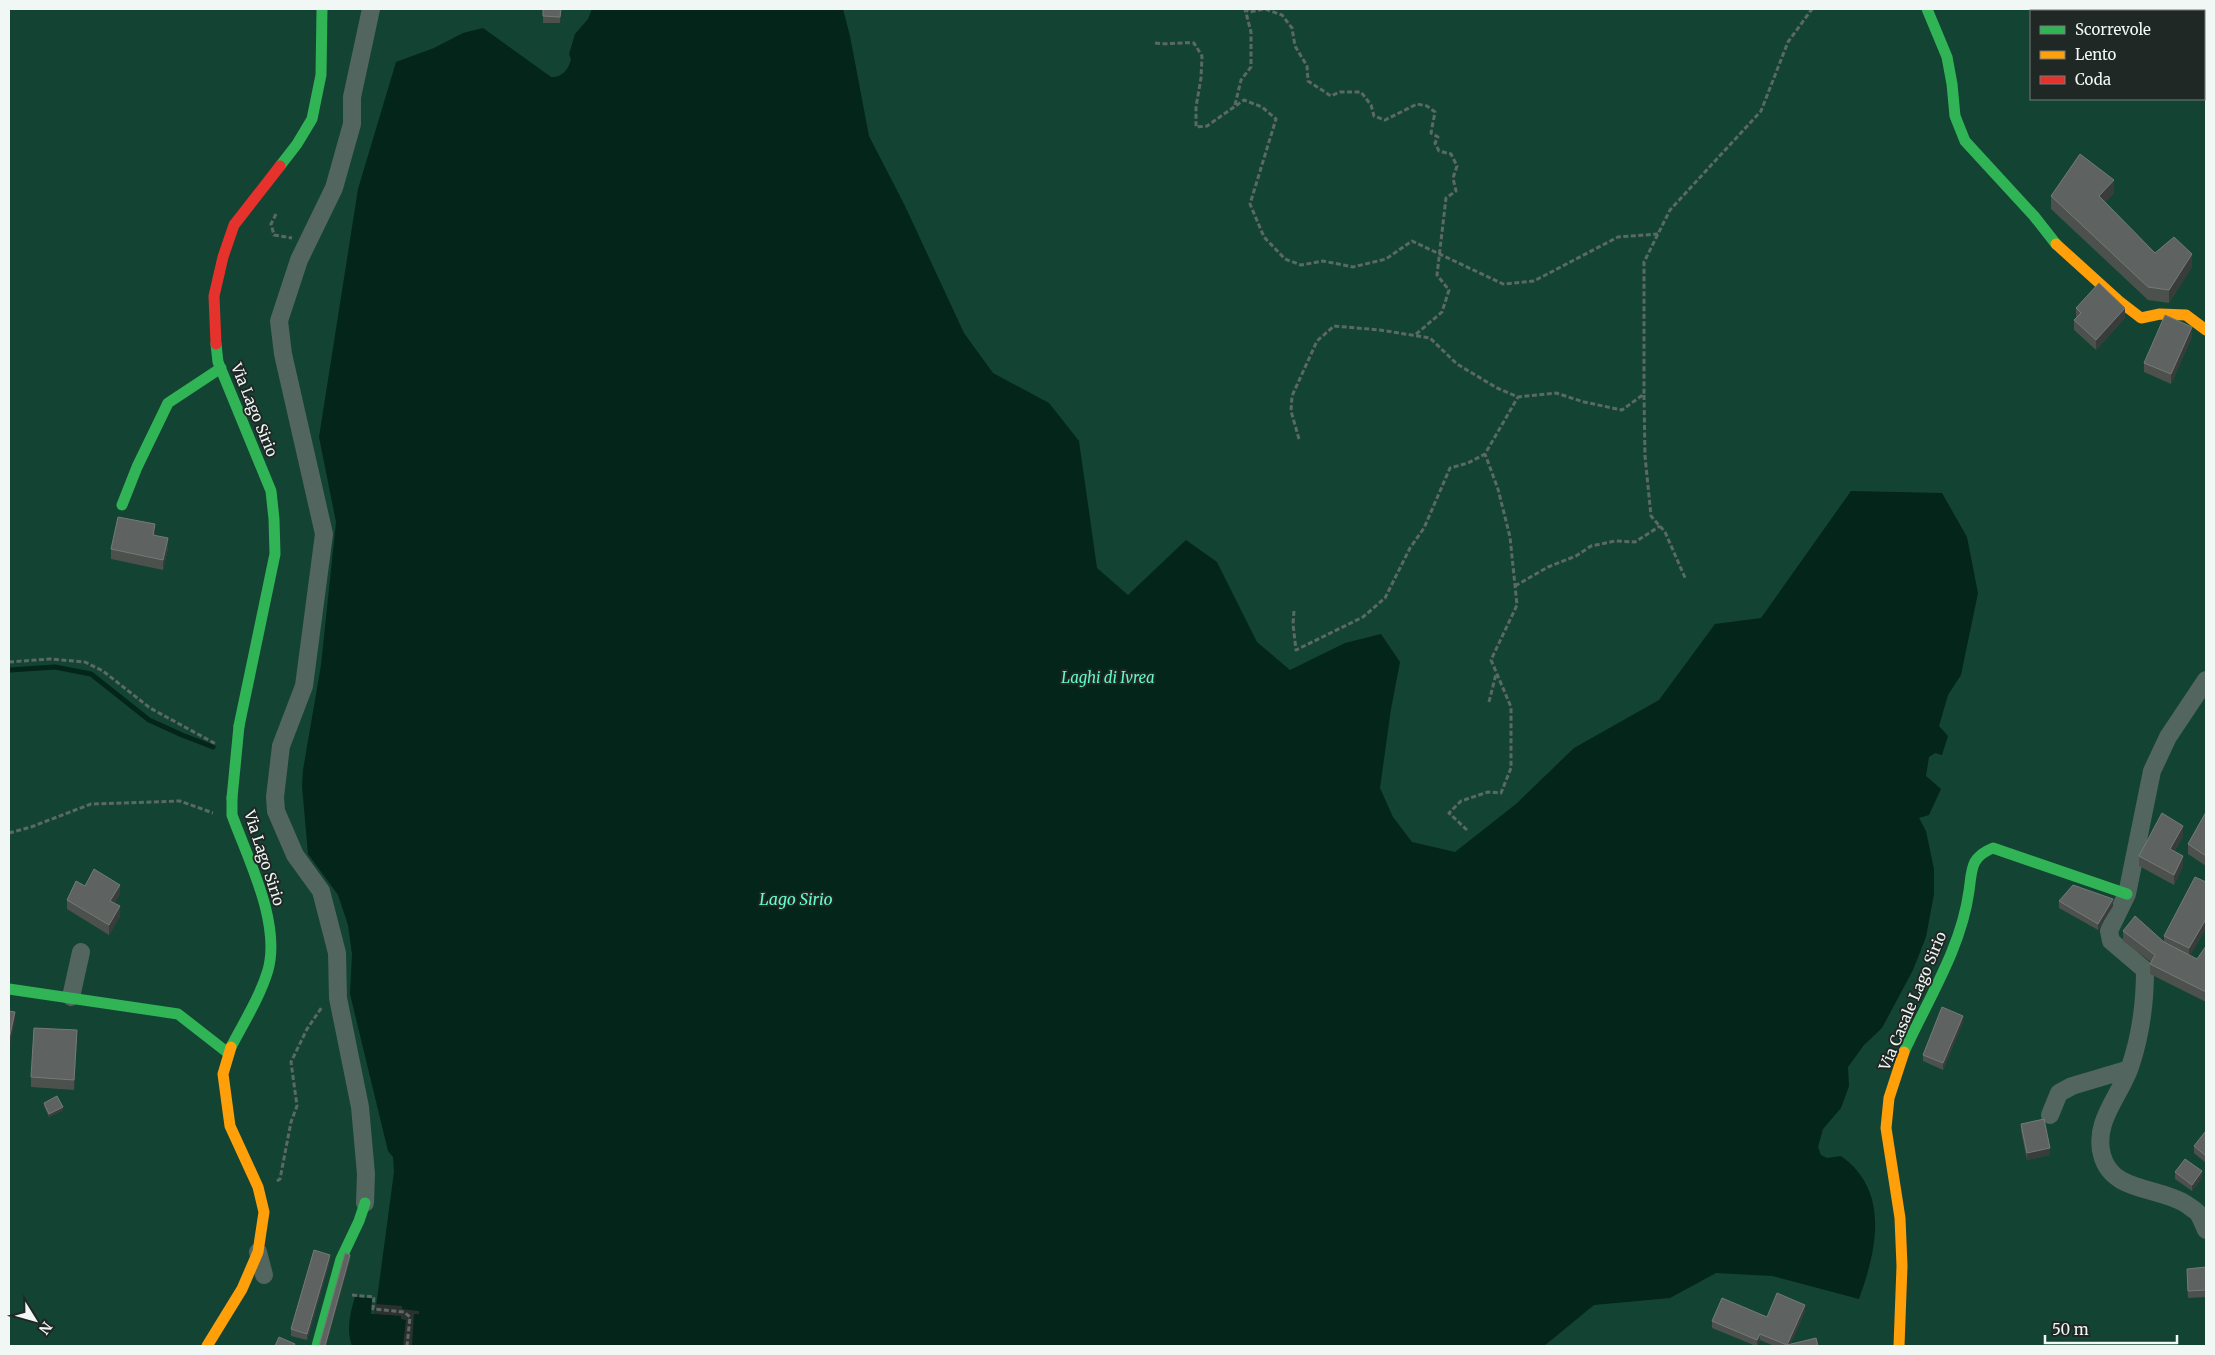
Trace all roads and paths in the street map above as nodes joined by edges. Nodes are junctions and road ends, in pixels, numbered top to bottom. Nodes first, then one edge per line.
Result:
1 (322, 9) edge
2 (371, 9) edge
3 (1245, 9) edge
4 (1812, 9) edge
5 (1927, 9) edge
6 (1155, 43) dead end
7 (1234, 106) junction
8 (1658, 234) junction
9 (1440, 253) junction
10 (2206, 330) edge
11 (1414, 336) junction
12 (221, 368) junction
13 (1644, 394) junction
14 (1518, 397) junction
15 (1299, 439) dead end
16 (1485, 454) junction
17 (122, 505) dead end
18 (1660, 526) junction
19 (1686, 580) dead end
20 (1515, 586) junction
21 (1294, 611) dead end
22 (9, 662) edge
23 (1497, 674) junction
24 (2206, 680) edge
25 (1489, 702) dead end
26 (221, 749) dead end
27 (232, 815) junction
28 (1467, 830) dead end
29 (9, 833) edge
30 (2127, 894) junction
31 (81, 952) dead end
32 (338, 985) junction
33 (9, 989) edge
34 (71, 997) junction
35 (228, 1053) junction
36 (2129, 1069) junction
37 (2050, 1115) dead end
38 (258, 1187) junction
39 (365, 1203) joint
40 (2206, 1230) edge
41 (258, 1252) junction
42 (264, 1275) dead end
43 (347, 1294) dead end
44 (208, 1346) edge
45 (317, 1346) edge
46 (408, 1346) edge
47 (1899, 1346) edge

1 - 12 street, Via Lago Sirio
2 - 32 street
3 - 7 path
3 - 9 path
4 - 8 path
5 - 10 street
6 - 7 path
7 - 9 path
8 - 9 path
8 - 13 path
9 - 11 path
11 - 14 path
11 - 15 path
12 - 17 street
12 - 27 street, Via Lago Sirio, bridge
13 - 14 path
13 - 18 path
14 - 16 path
16 - 20 path
16 - 21 path
18 - 19 path
18 - 20 path
20 - 23 path
22 - 26 path
23 - 25 path
23 - 28 path
24 - 30 street
27 - 29 path
27 - 35 street, Via Lago Sirio
30 - 36 street
30 - 47 street, Via Casale Lago Sirio
31 - 34 street
32 - 38 path
32 - 39 street
33 - 34 street
34 - 35 street
35 - 38 street, Via Lago Sirio
36 - 37 street
36 - 40 street
38 - 41 street, Via Lago Sirio
39 - 45 street
41 - 42 street
41 - 44 street, Via Lago Sirio
43 - 46 path

